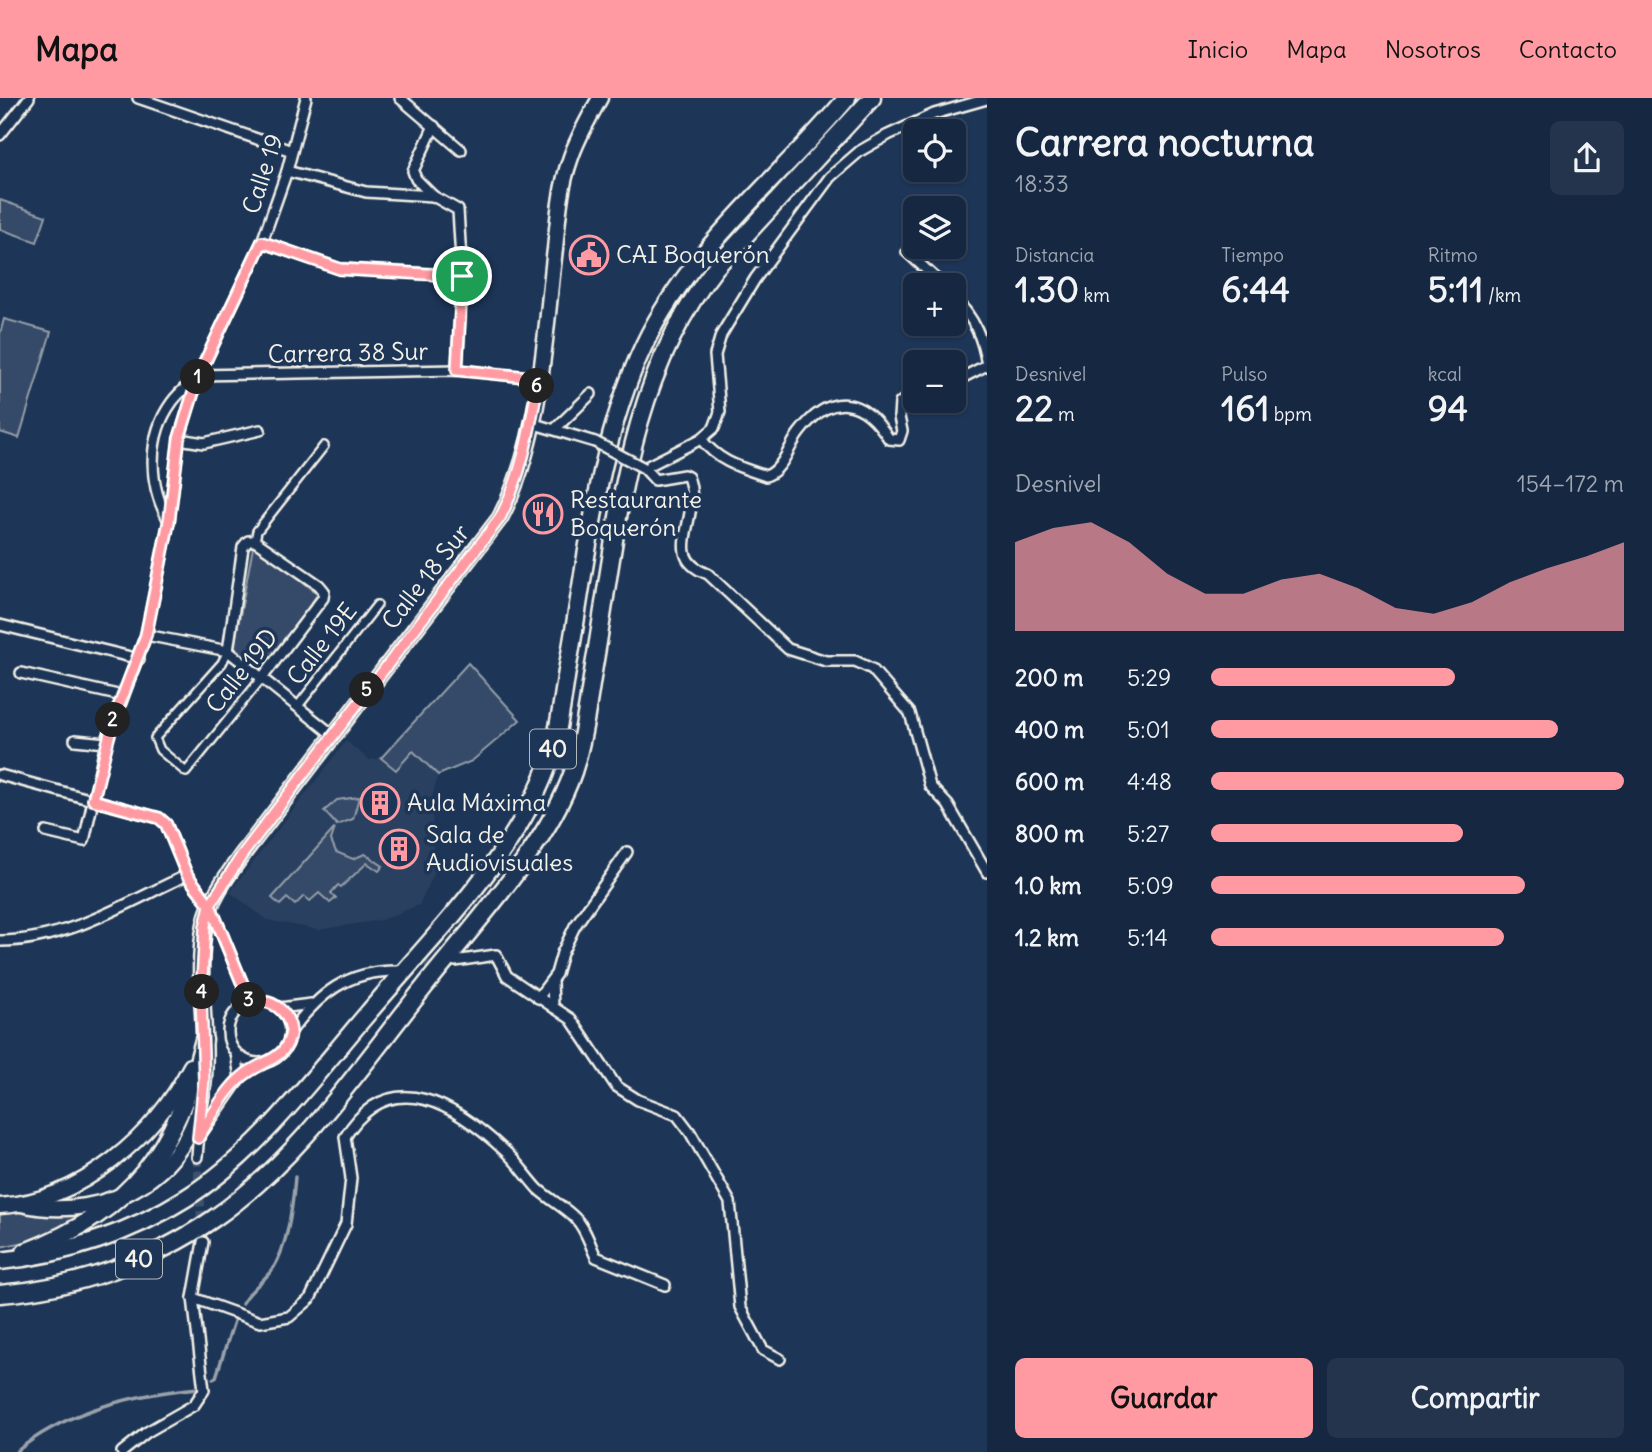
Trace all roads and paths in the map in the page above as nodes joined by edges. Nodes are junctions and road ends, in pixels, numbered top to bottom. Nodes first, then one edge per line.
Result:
1 (29, 98) edge
2 (138, 98) edge
3 (306, 98) edge
4 (400, 98) edge
5 (600, 98) edge
6 (847, 98) edge
7 (872, 98) edge
8 (987, 99) edge
9 (434, 126) junction
10 (0, 135) edge
11 (292, 150) junction
12 (461, 150) dead end
13 (287, 171) junction
14 (433, 195) junction
15 (262, 242) junction
16 (915, 259) edge
17 (930, 273) edge
18 (462, 276) junction
19 (966, 310) edge
20 (987, 365) edge
21 (457, 370) junction
22 (199, 374) junction
23 (966, 376) edge
24 (539, 378) junction
25 (590, 394) dead end
26 (903, 401) edge
27 (531, 423) junction
28 (555, 429) junction
29 (260, 430) dead end
30 (179, 439) junction
31 (701, 439) junction
32 (324, 446) dead end
33 (644, 468) junction
34 (169, 521) junction
35 (251, 541) junction
36 (377, 605) dead end
37 (0, 625) edge
38 (146, 635) junction
39 (228, 651) junction
40 (139, 659) junction
41 (21, 673) dead end
42 (262, 678) junction
43 (122, 696) junction
44 (298, 706) junction
45 (333, 735) junction
46 (75, 740) dead end
47 (106, 743) junction
48 (0, 775) edge
49 (93, 800) junction
50 (46, 832) dead end
51 (627, 852) dead end
52 (987, 872) edge
53 (187, 875) junction
54 (210, 905) junction
55 (0, 941) edge
56 (455, 961) tunnel mouth
57 (396, 971) dead end
58 (552, 981) junction
59 (538, 999) junction
60 (250, 1002) junction
61 (311, 1004) junction
62 (553, 1007) junction
63 (281, 1008) junction
64 (291, 1031) junction
65 (204, 1040) junction
66 (236, 1053) junction
67 (260, 1063) junction
68 (240, 1078) junction
69 (201, 1100) junction
70 (198, 1138) junction
71 (197, 1157) tunnel mouth
72 (125, 1195) junction
73 (21, 1204) junction
74 (0, 1206) edge
75 (203, 1242) tunnel mouth
76 (0, 1260) edge
77 (665, 1284) dead end
78 (0, 1294) edge
79 (194, 1298) junction
80 (780, 1359) dead end
81 (122, 1452) edge

1 - 10 street
2 - 11 street
3 - 11 street, Calle 19
4 - 9 street
5 - 24 main road, Calle 18 Sur
6 - 76 highway, 40
7 - 78 highway, 40
8 - 31 street
9 - 12 street
9 - 14 street
11 - 13 street, Calle 19
13 - 14 street
13 - 15 street, Calle 19
14 - 18 street
15 - 18 street
15 - 22 street, Calle 19
16 - 17 street
18 - 21 street
19 - 20 street
20 - 23 street
21 - 22 street, Carrera 38 Sur
21 - 24 street, Carrera 38 Sur
22 - 30 street, Calle 19
22 - 34 street, Calle 19
24 - 27 main road, Calle 18 Sur
25 - 28 street
26 - 31 street
27 - 28 street
27 - 45 main road, Calle 18 Sur
28 - 33 street, bridge
29 - 30 street
30 - 34 street, Calle 19
31 - 33 street
32 - 35 street
33 - 52 street
34 - 38 street, Calle 19
35 - 39 street
35 - 42 street, Calle 19D
36 - 44 street, Calle 19E
37 - 40 street
38 - 39 street
38 - 40 street, Calle 19
39 - 42 street
39 - 42 street, Calle 19D
40 - 43 street, Calle 19
41 - 43 street
42 - 44 street
43 - 47 street, Calle 19
44 - 45 street
45 - 54 main road, Calle 18 Sur
46 - 47 street
47 - 49 street, Calle 19
48 - 49 street
49 - 50 street, Calle 19
49 - 53 street
51 - 58 street
53 - 54 street
53 - 55 street
54 - 60 street
54 - 65 main road, Calle 18 Sur
56 - 59 street
57 - 61 street
58 - 59 street
58 - 62 street
59 - 62 street
60 - 63 street
60 - 66 street
61 - 63 street
61 - 64 street
62 - 80 street
63 - 64 street
64 - 67 street
65 - 69 main road, Calle 18 Sur
65 - 72 highway
65 - 73 main road
66 - 67 street
66 - 68 street
67 - 68 street
68 - 70 street
69 - 70 street
69 - 72 main road
70 - 71 street
72 - 73 main road
72 - 76 highway
73 - 74 main road
75 - 79 street
77 - 79 street
79 - 81 street

